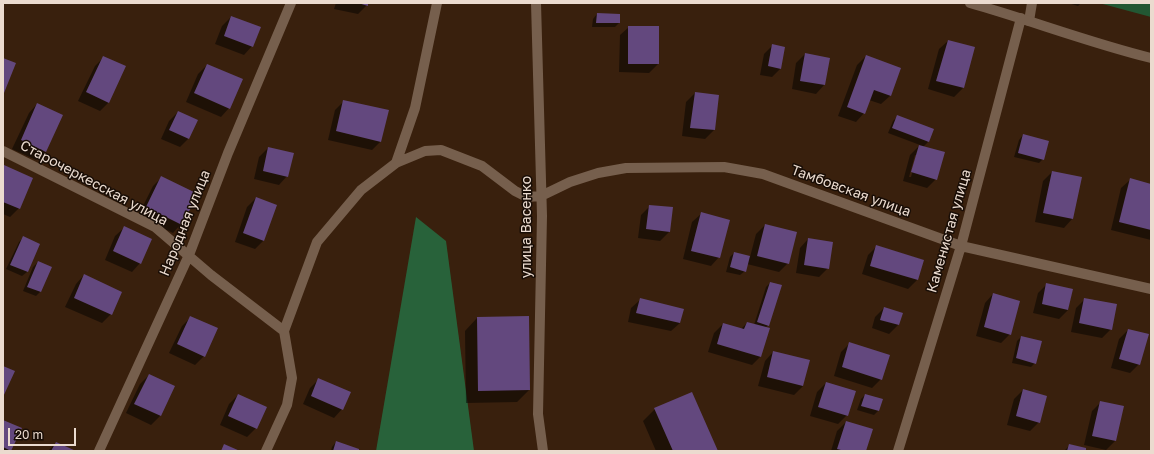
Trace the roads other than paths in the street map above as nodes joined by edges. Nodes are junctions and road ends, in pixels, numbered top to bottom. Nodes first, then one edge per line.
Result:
1 (291, 3) edge
2 (437, 3) edge
3 (536, 3) edge
4 (970, 3) edge
5 (1032, 3) edge
6 (1025, 19) junction
7 (1151, 58) edge
8 (3, 151) edge
9 (396, 163) junction
10 (541, 196) junction
11 (961, 246) junction
12 (189, 255) junction
13 (1151, 289) edge
14 (284, 331) junction
15 (99, 451) edge
16 (266, 451) edge
17 (543, 451) edge
18 (898, 451) edge

1 - 12 street, Народная улица
2 - 9 street
3 - 10 street, улица Васенко
4 - 6 street
5 - 6 street, Каменистая улица
6 - 7 street
6 - 11 street, Каменистая улица
8 - 12 street, Старочеркесская улица
9 - 10 street
9 - 14 street
10 - 11 street, Тамбовская улица
10 - 17 street, улица Васенко
11 - 13 street, Тамбовская улица
11 - 18 street, Каменистая улица
12 - 14 street, Старочеркесская улица
12 - 15 street, Народная улица
14 - 16 street

